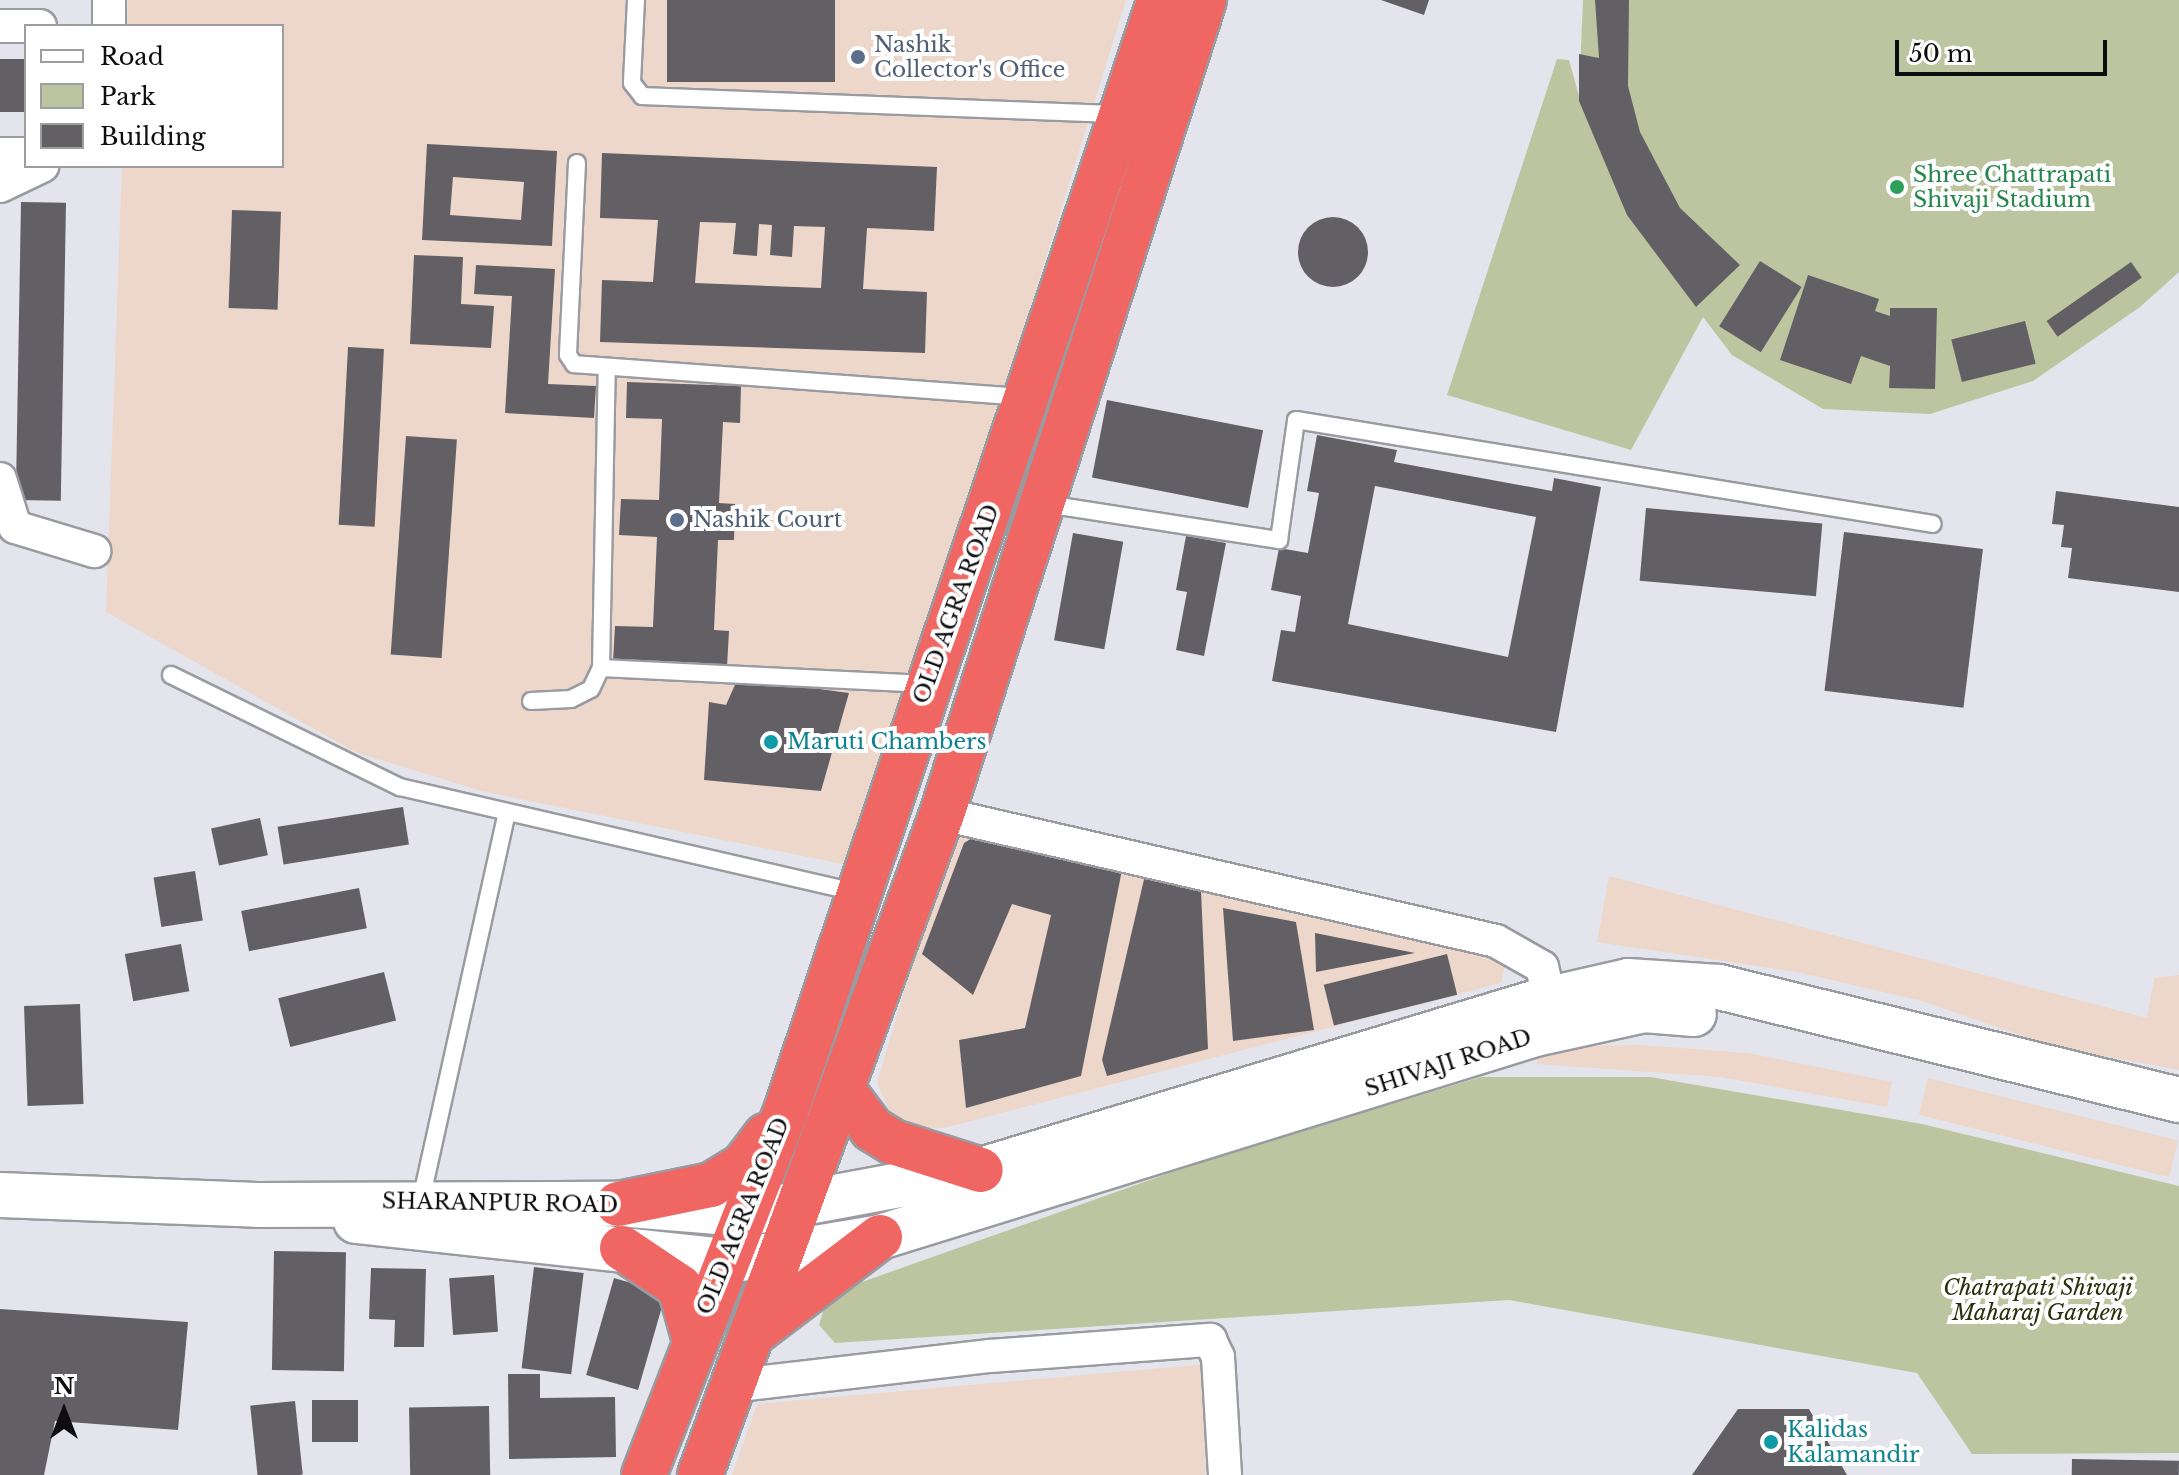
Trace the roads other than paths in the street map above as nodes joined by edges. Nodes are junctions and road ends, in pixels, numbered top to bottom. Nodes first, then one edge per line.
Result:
1 (109, 0) edge
2 (636, 0) edge
3 (1160, 0) edge
4 (1204, 0) edge
5 (109, 24) edge
6 (0, 26) edge
7 (24, 26) edge
8 (1122, 114) junction
9 (0, 154) edge
10 (24, 154) edge
11 (577, 163) dead end
12 (38, 168) edge
13 (0, 186) edge
14 (607, 369) junction
15 (1029, 398) junction
16 (0, 479) edge
17 (1046, 504) junction
18 (5, 519) edge
19 (1933, 524) dead end
20 (94, 551) dead end
21 (601, 668) junction
22 (171, 675) dead end
23 (928, 684) junction
24 (531, 701) dead end
25 (507, 812) junction
26 (942, 814) junction
27 (856, 892) junction
28 (1553, 1014) junction
29 (843, 1090) junction
30 (2179, 1100) edge
31 (786, 1111) junction
32 (2179, 1126) edge
33 (981, 1170) junction
34 (0, 1195) edge
35 (421, 1200) junction
36 (618, 1204) junction
37 (257, 1205) junction
38 (799, 1205) junction
39 (743, 1214) junction
40 (880, 1237) junction
41 (622, 1248) junction
42 (781, 1254) junction
43 (724, 1261) junction
44 (749, 1336) junction
45 (694, 1337) junction
46 (730, 1386) junction
47 (644, 1475) edge
48 (700, 1475) edge
49 (1225, 1475) edge

1 - 5 street
2 - 8 lane
3 - 8 highway, OLD AGRA ROAD
4 - 17 highway
6 - 7 street
8 - 15 highway, OLD AGRA ROAD
9 - 10 street
11 - 14 lane
12 - 13 street
14 - 15 lane
14 - 21 lane
15 - 23 highway, OLD AGRA ROAD
16 - 18 street
17 - 19 lane
17 - 26 highway
18 - 20 street
21 - 23 lane
21 - 24 lane
22 - 25 lane
23 - 27 highway, OLD AGRA ROAD
25 - 27 lane
25 - 35 lane
26 - 28 street
26 - 29 highway
27 - 31 highway, OLD AGRA ROAD
28 - 30 main road, SHIVAJI ROAD
28 - 32 main road, SHIVAJI ROAD
28 - 33 main road, SHIVAJI ROAD
28 - 40 main road, SHIVAJI ROAD
29 - 33 highway
29 - 38 highway
31 - 36 highway
31 - 39 highway, OLD AGRA ROAD
33 - 38 main road, SHIVAJI ROAD
34 - 37 main road, SHARANPUR ROAD
35 - 36 main road, SHARANPUR ROAD
35 - 37 main road, SHARANPUR ROAD
36 - 39 main road, SHARANPUR ROAD
37 - 41 main road, SHARANPUR ROAD
38 - 39 main road, SHIVAJI ROAD
38 - 42 highway
39 - 43 highway, OLD AGRA ROAD
40 - 42 main road, SHIVAJI ROAD
40 - 44 highway
41 - 43 main road, SHARANPUR ROAD
41 - 45 highway
42 - 43 main road, SHIVAJI ROAD
42 - 44 highway
43 - 45 highway, OLD AGRA ROAD
44 - 46 highway
45 - 47 highway, OLD AGRA ROAD
46 - 48 highway
46 - 49 street

